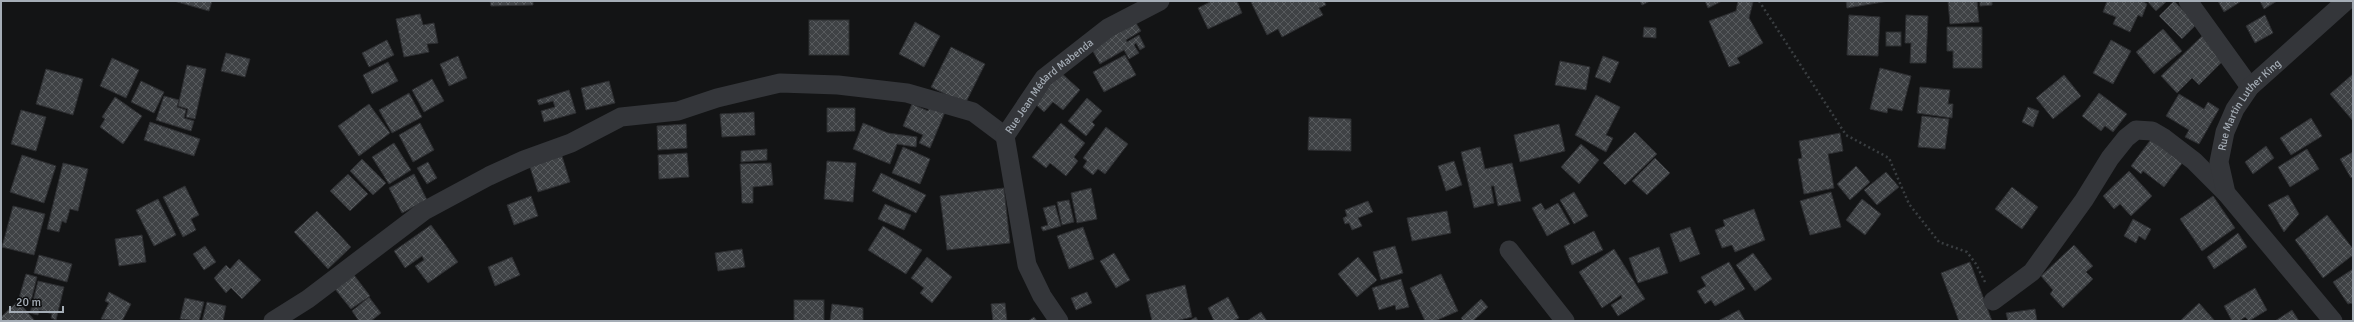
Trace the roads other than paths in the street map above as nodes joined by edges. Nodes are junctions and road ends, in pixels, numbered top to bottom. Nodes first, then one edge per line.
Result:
1 (1160, 1) edge
2 (2188, 1) edge
3 (2346, 1) edge
4 (2250, 87) junction
5 (1005, 136) junction
6 (2226, 193) junction
7 (1509, 250) dead end
8 (1993, 301) road end
9 (273, 321) edge
10 (1059, 321) edge
11 (1565, 321) edge
12 (2333, 321) edge

1 - 5 street, Rue Jean Médard Mabenda
2 - 4 street
3 - 4 street, Rue Martin Luther King
4 - 6 street, Rue Martin Luther King
5 - 9 street
5 - 10 street, Rue Jean Médard Mabenda
6 - 8 street
6 - 12 street, Rue Martin Luther King
7 - 11 street

